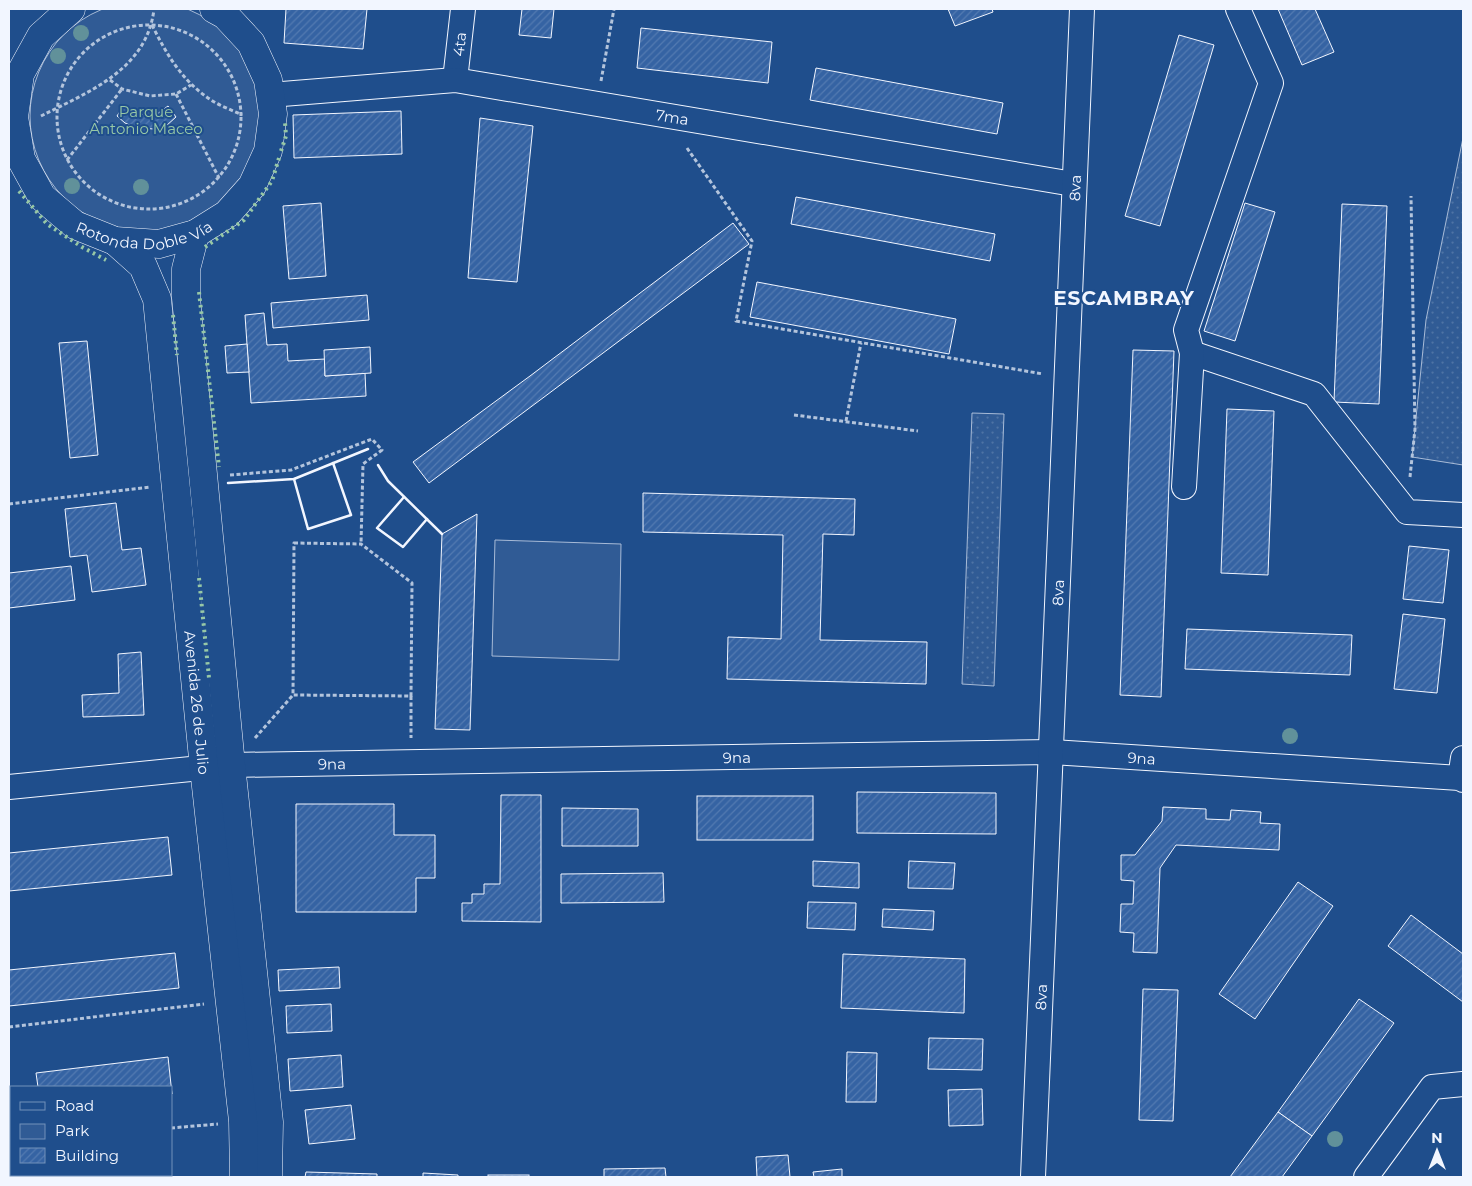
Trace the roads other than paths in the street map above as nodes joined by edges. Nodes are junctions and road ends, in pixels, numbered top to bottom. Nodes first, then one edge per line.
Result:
1 (71, 9) edge
2 (214, 9) edge
3 (463, 9) edge
4 (1082, 9) edge
5 (1238, 9) edge
6 (455, 80) junction
7 (272, 105) junction
8 (12, 129) edge
9 (1073, 184) junction
10 (195, 234) junction
11 (115, 242) junction
12 (1192, 353) junction
13 (1184, 486) dead end
14 (1463, 515) edge
15 (1052, 752) junction
16 (231, 765) junction
17 (204, 768) junction
18 (1462, 772) edge
19 (9, 787) edge
20 (1463, 1084) edge
21 (244, 1177) edge
22 (268, 1177) edge
23 (1033, 1177) edge
24 (1366, 1177) edge

1 - 8 main road, Rotonda Doble Vía
2 - 7 main road, Rotonda Doble Vía
3 - 6 street, 4ta
4 - 9 street, 8va
5 - 12 street
6 - 7 street, 7ma
6 - 9 street, 7ma
7 - 10 main road, Rotonda Doble Vía
8 - 11 main road, Rotonda Doble Vía
9 - 15 street, 8va
10 - 11 main road, Rotonda Doble Vía
10 - 16 main road, Avenida 26 de Julio
11 - 17 main road, Avenida 26 de Julio
12 - 13 street
12 - 14 street
15 - 16 street, 9na
15 - 18 street, 9na
15 - 23 street, 8va
16 - 17 street, 9na
16 - 22 main road, Avenida 26 de Julio
17 - 19 street, 9na
17 - 21 main road, Avenida 26 de Julio
20 - 24 street

